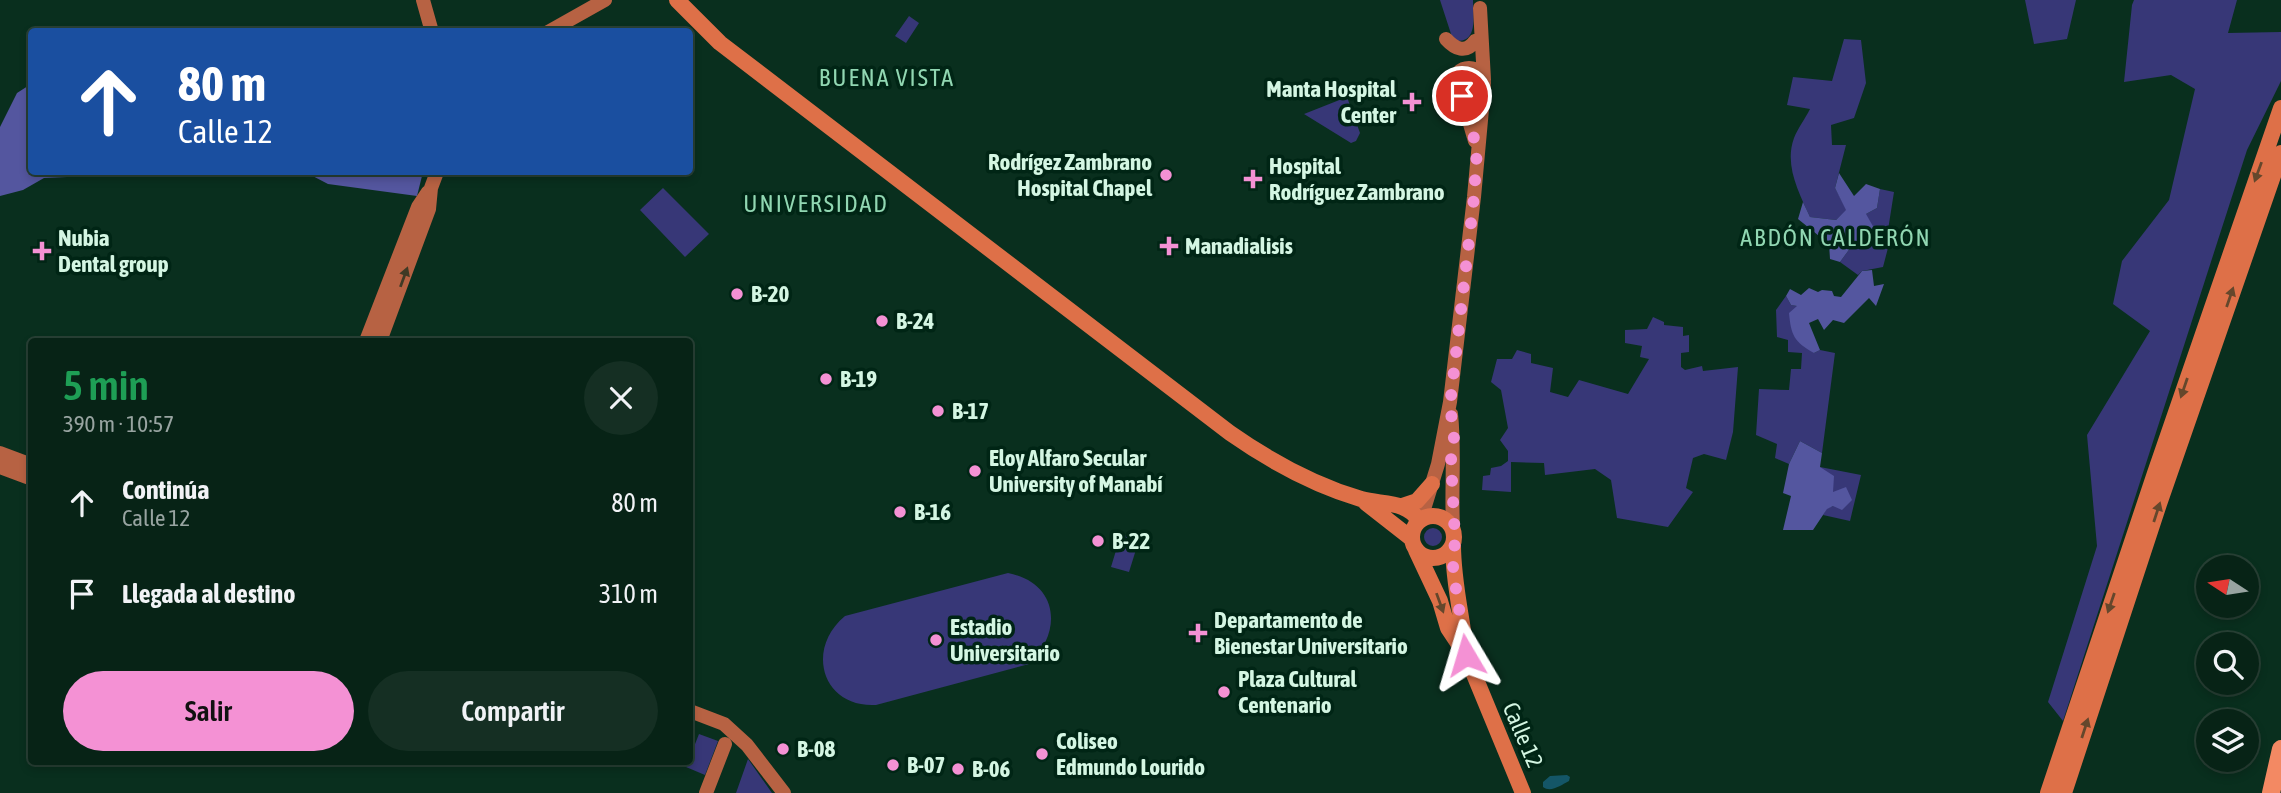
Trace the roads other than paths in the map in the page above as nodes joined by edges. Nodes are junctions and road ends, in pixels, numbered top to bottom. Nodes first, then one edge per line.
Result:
1 (423, 0) edge
2 (605, 0) edge
3 (677, 0) edge
4 (1480, 4) edge
5 (431, 28) edge
6 (555, 28) edge
7 (1446, 38) dead end
8 (1475, 41) junction
9 (1468, 68) junction
10 (1484, 83) junction
11 (1462, 96) junction
12 (2281, 108) edge
13 (1477, 149) junction
14 (2281, 153) edge
15 (436, 175) edge
16 (431, 188) junction
17 (367, 338) edge
18 (381, 338) edge
19 (1450, 405) junction
20 (0, 453) edge
21 (28, 464) edge
22 (0, 467) edge
23 (28, 478) edge
24 (1432, 484) junction
25 (1361, 499) junction
26 (1402, 506) junction
27 (1420, 520) junction
28 (1453, 527) junction
29 (1414, 544) junction
30 (1453, 545) junction
31 (1466, 655) junction
32 (693, 712) edge
33 (693, 722) edge
34 (725, 744) junction
35 (747, 746) junction
36 (2281, 749) edge
37 (706, 793) edge
38 (784, 793) edge
39 (1523, 793) edge
40 (2048, 793) edge
41 (2064, 793) edge
42 (2271, 793) edge

1 - 5 main road
2 - 6 main road
3 - 25 main road
4 - 8 main road
4 - 10 main road
7 - 8 main road
8 - 9 main road
9 - 10 main road
9 - 11 main road
10 - 11 main road
10 - 13 main road
11 - 13 main road
12 -> 40 main road
13 - 19 main road
41 -> 14 main road
15 - 16 main road
16 - 17 main road
18 -> 16 main road
19 - 24 main road
19 - 28 main road
20 - 21 main road
22 - 23 main road
24 - 26 main road
24 - 27 main road
25 - 26 main road
25 - 29 main road
26 - 27 main road
27 - 28 main road
27 - 29 main road
28 - 30 main road
29 - 30 main road
29 -> 31 main road, Calle 12
30 - 31 main road, Calle 12
31 - 39 main road, Calle 12
32 - 35 main road
33 - 34 main road
34 - 35 main road
34 - 37 main road
35 - 38 main road
36 - 42 highway

